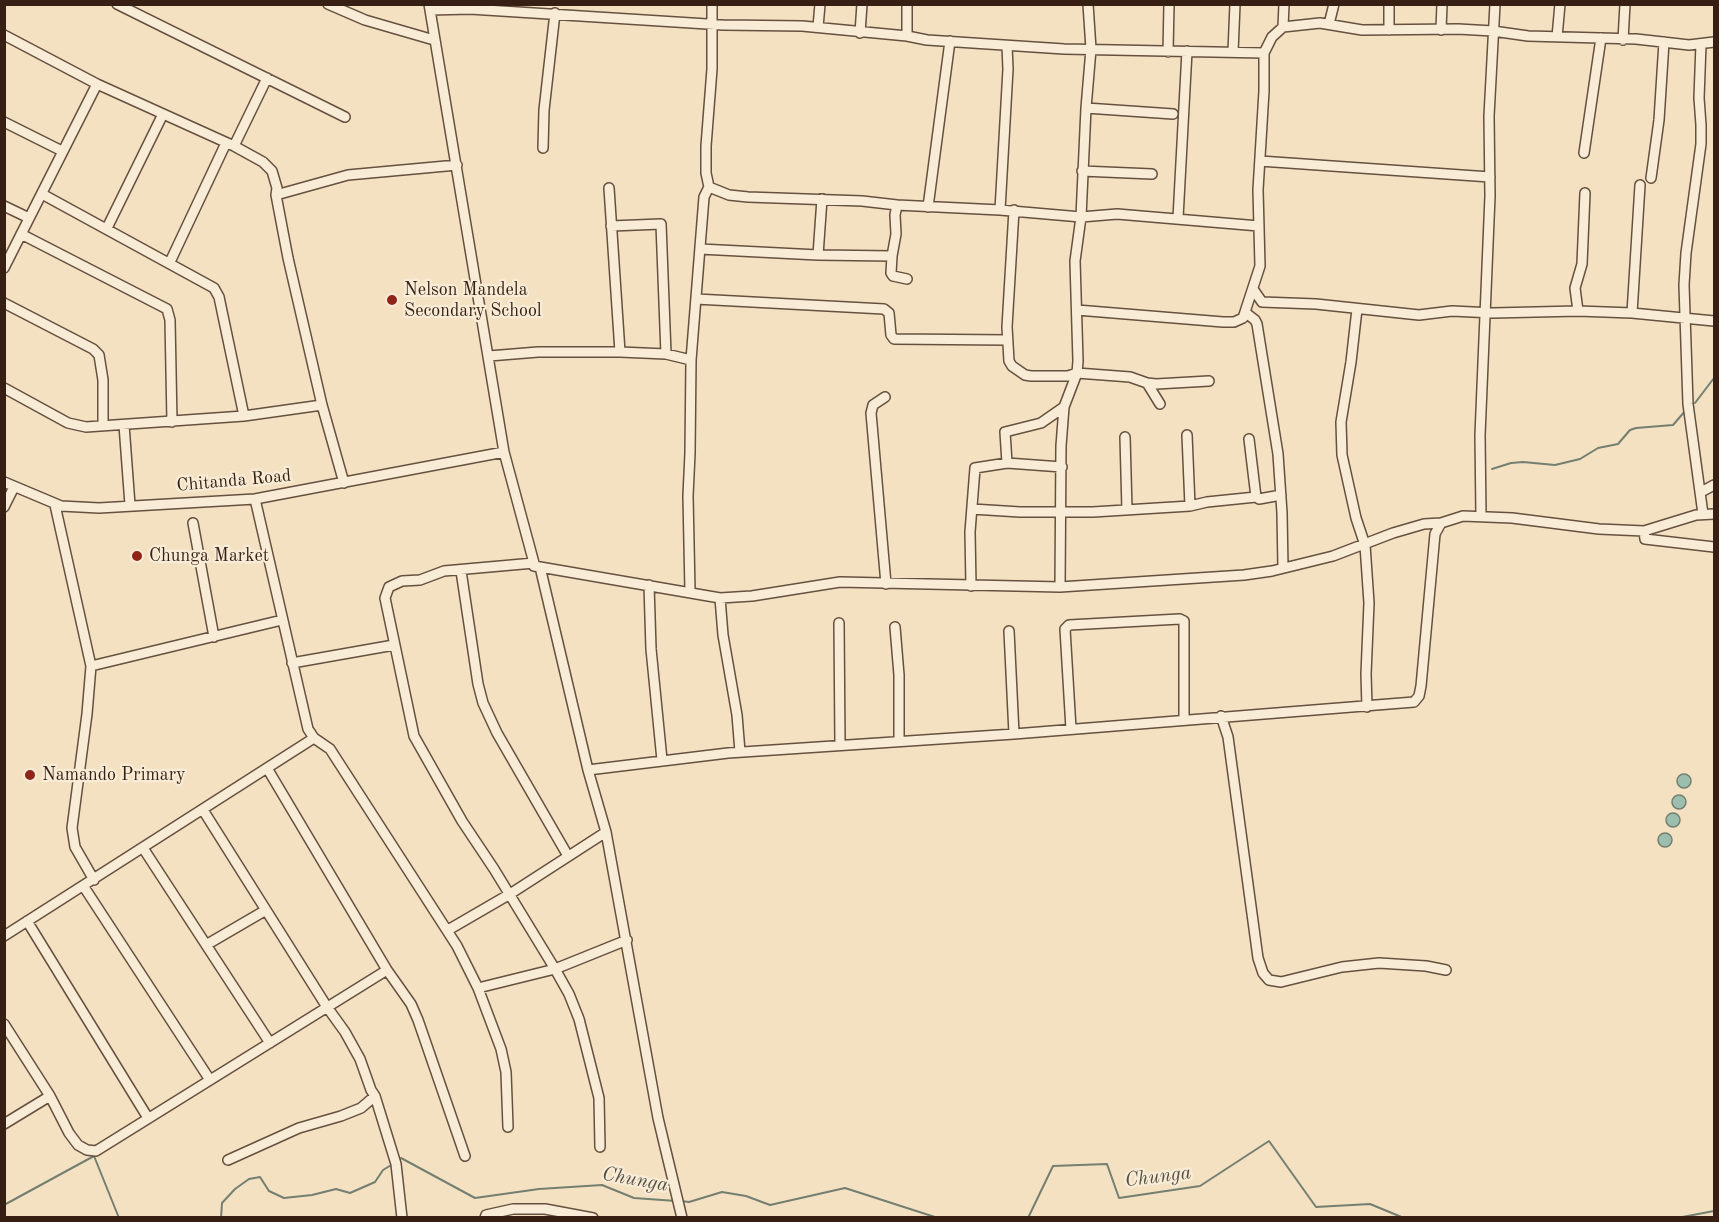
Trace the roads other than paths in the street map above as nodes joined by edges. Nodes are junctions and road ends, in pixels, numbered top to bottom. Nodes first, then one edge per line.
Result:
1 (117, 4) edge
2 (328, 4) edge
3 (584, 4) edge
4 (712, 4) edge
5 (820, 4) edge
6 (862, 4) edge
7 (907, 4) edge
8 (1088, 4) edge
9 (1169, 4) edge
10 (1235, 4) edge
11 (1284, 4) edge
12 (1334, 4) edge
13 (1389, 4) edge
14 (1442, 4) edge
15 (1495, 4) edge
16 (1560, 4) edge
17 (1625, 4) edge
18 (429, 7) edge
19 (555, 13) junction
20 (584, 15) junction
21 (711, 23) junction
22 (1329, 24) junction
23 (818, 27) junction
24 (1283, 27) junction
25 (1389, 30) junction
26 (1441, 30) junction
27 (1493, 31) junction
28 (860, 33) junction
29 (4, 35) edge
30 (907, 36) junction
31 (1557, 37) junction
32 (1601, 38) junction
33 (434, 40) junction
34 (1623, 40) junction
35 (950, 41) junction
36 (1664, 42) junction
37 (1714, 42) edge
38 (1701, 44) junction
39 (1007, 46) junction
40 (1091, 49) junction
41 (1187, 51) junction
42 (1168, 52) junction
43 (1233, 52) junction
44 (1264, 52) junction
45 (267, 78) junction
46 (97, 84) junction
47 (1086, 108) junction
48 (163, 114) junction
49 (1173, 114) dead end
50 (345, 117) dead end
51 (4, 122) edge
52 (230, 144) junction
53 (543, 148) dead end
54 (62, 151) junction
55 (1584, 153) dead end
56 (1260, 161) junction
57 (457, 165) junction
58 (1082, 171) junction
59 (1152, 174) dead end
60 (1490, 177) junction
61 (1651, 177) dead end
62 (1640, 185) dead end
63 (709, 187) junction
64 (609, 188) dead end
65 (1585, 192) dead end
66 (42, 194) junction
67 (276, 195) junction
68 (822, 199) junction
69 (897, 205) junction
70 (4, 206) edge
71 (928, 207) junction
72 (1000, 210) junction
73 (1014, 210) junction
74 (1081, 217) junction
75 (29, 218) junction
76 (1178, 218) junction
77 (611, 226) junction
78 (1259, 226) junction
79 (106, 228) junction
80 (21, 234) junction
81 (700, 249) junction
82 (818, 255) junction
83 (892, 256) junction
84 (170, 262) junction
85 (4, 268) edge
86 (907, 279) dead end
87 (1253, 289) junction
88 (696, 298) junction
89 (4, 303) edge
90 (1357, 309) junction
91 (1077, 310) junction
92 (1578, 311) junction
93 (1485, 312) junction
94 (1246, 313) junction
95 (1632, 313) junction
96 (1684, 318) junction
97 (1714, 321) edge
98 (1007, 340) junction
99 (620, 352) junction
100 (666, 354) junction
101 (489, 356) junction
102 (691, 360) junction
103 (1077, 374) junction
104 (1209, 381) dead end
105 (1147, 383) junction
106 (4, 388) edge
107 (885, 397) dead end
108 (1160, 404) dead end
109 (322, 405) junction
110 (1064, 407) junction
111 (244, 416) junction
112 (172, 422) junction
113 (124, 424) junction
114 (104, 425) junction
115 (1187, 435) dead end
116 (1125, 436) dead end
117 (1249, 439) dead end
118 (504, 452) junction
119 (1007, 464) junction
120 (1062, 467) junction
121 (4, 482) edge
122 (344, 483) junction
123 (1714, 485) edge
124 (14, 487) junction
125 (1701, 492) junction
126 (1281, 495) junction
127 (1256, 497) junction
128 (255, 499) junction
129 (55, 505) junction
130 (130, 506) junction
131 (1190, 506) junction
132 (4, 507) edge
133 (972, 509) junction
134 (1126, 510) junction
135 (1060, 512) junction
136 (1703, 514) junction
137 (1714, 514) edge
138 (1480, 516) junction
139 (193, 523) dead end
140 (1441, 523) junction
141 (1644, 531) junction
142 (1365, 545) junction
143 (1714, 547) edge
144 (537, 565) junction
145 (1282, 567) junction
146 (461, 571) junction
147 (886, 584) junction
148 (650, 585) junction
149 (971, 586) junction
150 (1060, 587) junction
151 (690, 591) junction
152 (720, 598) junction
153 (282, 620) junction
154 (839, 623) dead end
155 (894, 627) dead end
156 (1009, 631) dead end
157 (214, 637) junction
158 (394, 645) junction
159 (292, 663) junction
160 (91, 666) junction
161 (1367, 706) junction
162 (1221, 716) junction
163 (1184, 720) junction
164 (1071, 729) junction
165 (1014, 734) junction
166 (314, 738) junction
167 (899, 741) junction
168 (840, 745) junction
169 (740, 752) junction
170 (662, 760) junction
171 (267, 768) junction
172 (588, 770) junction
173 (203, 810) junction
174 (606, 832) junction
175 (142, 848) junction
176 (568, 856) junction
177 (94, 880) junction
178 (84, 886) junction
179 (510, 894) junction
180 (266, 910) junction
181 (27, 921) junction
182 (447, 930) junction
183 (4, 936) edge
184 (627, 940) junction
185 (206, 945) junction
186 (555, 969) junction
187 (387, 970) junction
188 (1446, 970) dead end
189 (478, 988) junction
190 (327, 1007) junction
191 (4, 1024) edge
192 (270, 1043) junction
193 (210, 1080) junction
194 (50, 1096) junction
195 (375, 1096) junction
196 (148, 1118) junction
197 (4, 1124) edge
198 (508, 1127) dead end
199 (600, 1147) dead end
200 (465, 1155) dead end
201 (228, 1160) dead end
202 (681, 1215) edge
203 (402, 1218) edge
204 (485, 1218) edge
205 (594, 1218) edge

1 - 45 street
2 - 33 street
3 - 20 street
4 - 21 street
5 - 23 street
6 - 28 street
7 - 30 street
8 - 40 street
9 - 42 street
10 - 43 street
11 - 24 street
12 - 22 street
13 - 25 street
14 - 26 street
15 - 27 street
16 - 31 street
17 - 34 street
18 - 19 street
18 - 33 street
19 - 20 street
19 - 53 street
20 - 21 street
21 - 23 street
21 - 63 street
22 - 24 street
22 - 25 street
23 - 28 street
24 - 44 street
25 - 26 street
26 - 27 street
27 - 31 street
27 - 60 street
28 - 30 street
29 - 46 street
30 - 35 street
31 - 32 street
32 - 34 street
32 - 55 street
33 - 57 street
34 - 36 street
35 - 39 street
35 - 71 street
36 - 38 street
36 - 61 street
37 - 38 street
38 - 96 street
39 - 40 street
39 - 72 street
40 - 42 street
40 - 47 street
41 - 42 street
41 - 43 street
41 - 76 street
43 - 44 street
44 - 56 street
45 - 50 street
45 - 52 street
46 - 48 street
46 - 54 street
47 - 49 street
47 - 58 street
48 - 52 street
48 - 79 street
51 - 54 street
52 - 67 street
52 - 84 street
54 - 66 street
56 - 60 street
56 - 78 street
57 - 67 street
57 - 101 street
58 - 59 street
58 - 74 street
60 - 93 street
62 - 95 street
63 - 68 street
63 - 81 street
64 - 77 street
65 - 92 street
66 - 75 street
66 - 79 street
67 - 109 street
68 - 69 street
68 - 82 street
69 - 71 street
69 - 83 street
70 - 75 street
71 - 72 street
72 - 73 street
73 - 74 street
73 - 98 street
74 - 76 street
74 - 91 street
75 - 80 street
76 - 78 street
77 - 99 street
77 - 100 street
78 - 87 street
79 - 84 street
80 - 85 street
80 - 112 street
81 - 82 street
81 - 88 street
82 - 83 street
83 - 86 street
84 - 111 street
87 - 90 street
87 - 94 street
88 - 98 street
88 - 102 street
89 - 114 street
90 - 93 street
90 - 142 street
91 - 94 street
91 - 103 street
92 - 93 street
92 - 95 street
93 - 138 street
94 - 126 street
95 - 96 street
96 - 97 street
96 - 125 street
98 - 103 street
99 - 100 street
99 - 101 street
100 - 102 street
101 - 118 street
102 - 151 street
103 - 105 street
103 - 110 street
104 - 105 street
105 - 108 street
106 - 114 street
107 - 147 street
109 - 111 street
109 - 122 street
110 - 119 street
110 - 120 street
111 - 112 street
112 - 113 street
113 - 114 street
113 - 130 street
115 - 131 street
116 - 134 street
117 - 127 street
118 - 122 street, Chitanda Road
118 - 144 street
119 - 120 street
119 - 133 street
120 - 135 street
121 - 124 street, Chitanda Road
122 - 128 street, Chitanda Road
123 - 125 street
124 - 129 street, Chitanda Road
124 - 132 street
125 - 136 street
126 - 127 street
126 - 145 street
127 - 131 street
128 - 130 street, Chitanda Road
128 - 153 street
129 - 130 street, Chitanda Road
129 - 160 street
131 - 134 street
133 - 135 street
133 - 149 street
134 - 135 street
135 - 150 street
136 - 137 street
136 - 141 street
138 - 140 street
138 - 141 street
139 - 157 street
140 - 142 street
140 - 161 street
141 - 143 street
142 - 145 street
142 - 161 street
144 - 146 street
144 - 148 street
144 - 172 street
145 - 150 street
146 - 158 street
146 - 176 street
147 - 149 street
147 - 152 street
148 - 151 street
148 - 170 street
149 - 150 street
151 - 152 street
152 - 169 street
153 - 157 street
153 - 159 street
154 - 168 street
155 - 167 street
156 - 165 street
157 - 160 street
158 - 159 street
158 - 179 street
159 - 166 street
160 - 177 street
161 - 162 street
162 - 163 street
162 - 188 street
163 - 164 street
163 - 164 street
164 - 165 street
165 - 167 street
166 - 171 street
166 - 182 street
167 - 168 street
168 - 169 street
169 - 170 street
170 - 172 street
171 - 173 street
171 - 187 street
172 - 174 street
173 - 175 street
173 - 180 street
174 - 176 street
174 - 184 street
175 - 177 street
175 - 185 street
176 - 179 street
177 - 178 street
178 - 181 street
178 - 193 street
179 - 182 street
179 - 186 street
180 - 185 street
180 - 190 street
181 - 183 street
181 - 196 street
182 - 189 street
184 - 186 street
184 - 202 street
185 - 192 street
186 - 189 street
186 - 199 street
187 - 190 street
187 - 200 street
189 - 198 street
190 - 192 street
190 - 195 street
191 - 194 street
192 - 193 street
193 - 196 street
194 - 196 street
194 - 197 street
195 - 201 street
195 - 203 street
204 - 205 street

